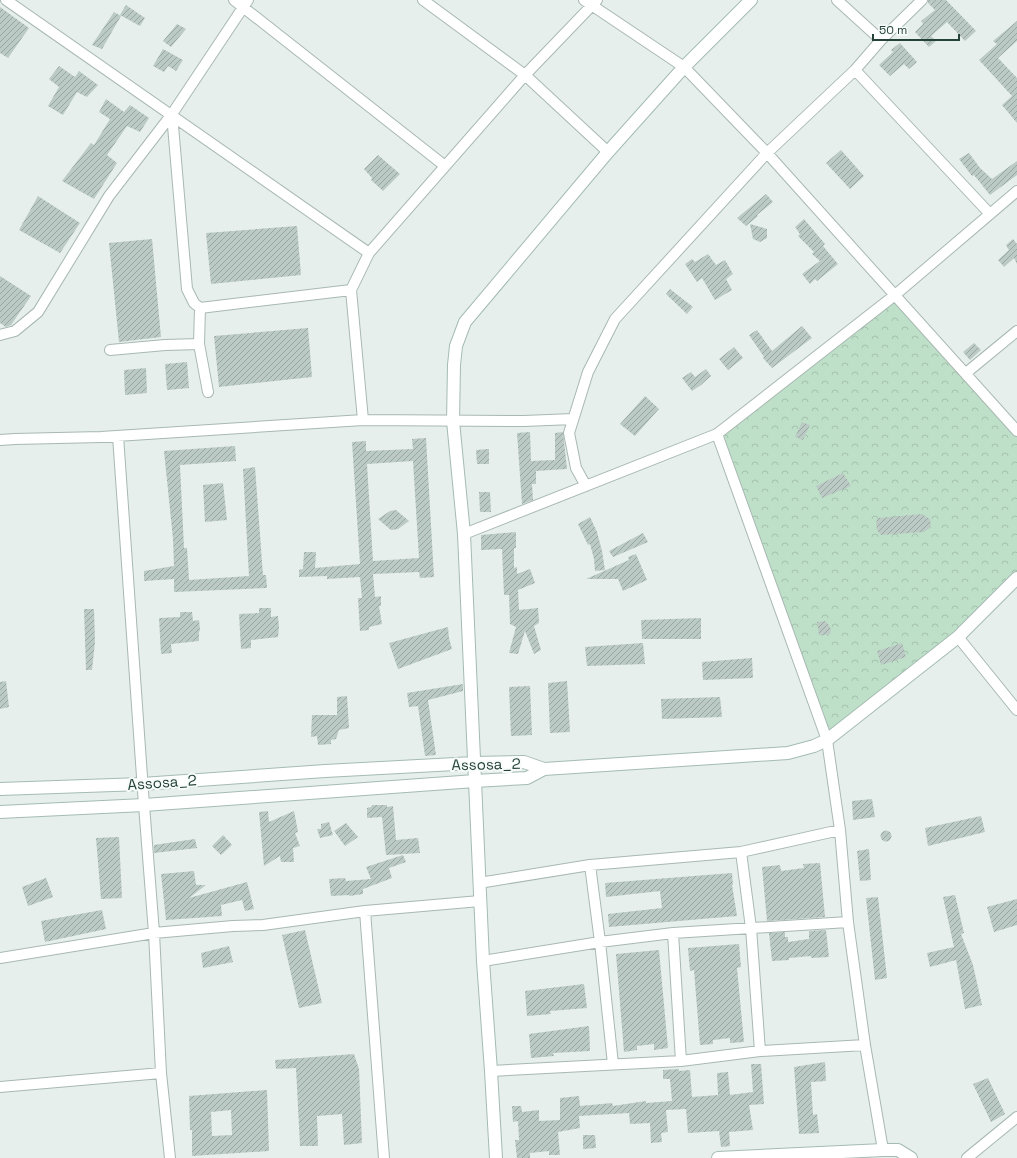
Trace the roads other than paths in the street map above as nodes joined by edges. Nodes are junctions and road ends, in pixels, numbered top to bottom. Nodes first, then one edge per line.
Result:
1 (6, 0) edge
2 (234, 0) edge
3 (423, 0) edge
4 (751, 0) edge
5 (837, 0) edge
6 (922, 0) edge
7 (591, 2) edge
8 (246, 4) edge
9 (881, 40) junction
10 (684, 67) junction
11 (855, 70) junction
12 (525, 75) junction
13 (172, 114) junction
14 (608, 152) junction
15 (767, 153) junction
16 (445, 166) junction
17 (1017, 191) edge
18 (990, 214) junction
19 (369, 253) junction
20 (351, 290) junction
21 (894, 296) junction
22 (200, 308) junction
23 (1017, 331) edge
24 (0, 335) edge
25 (199, 344) junction
26 (110, 350) dead end
27 (966, 373) junction
28 (208, 392) dead end
29 (572, 419) junction
30 (364, 420) junction
31 (453, 421) junction
32 (1017, 431) edge
33 (717, 434) junction
34 (118, 436) junction
35 (0, 440) edge
36 (586, 486) junction
37 (464, 534) junction
38 (1017, 578) edge
39 (958, 637) junction
40 (1017, 710) edge
41 (827, 740) junction
42 (474, 762) junction
43 (544, 769) junction
44 (475, 782) junction
45 (142, 784) junction
46 (0, 789) edge
47 (144, 805) junction
48 (0, 812) edge
49 (840, 830) junction
50 (741, 852) junction
51 (590, 865) junction
52 (479, 883) junction
53 (480, 901) junction
54 (365, 911) junction
55 (848, 922) junction
56 (751, 928) junction
57 (154, 933) junction
58 (673, 933) junction
59 (600, 942) junction
60 (0, 958) edge
61 (483, 961) junction
62 (865, 1045) junction
63 (760, 1051) junction
64 (681, 1061) junction
65 (613, 1064) junction
66 (491, 1071) junction
67 (161, 1073) junction
68 (0, 1087) edge
69 (1017, 1117) edge
70 (883, 1150) junction
71 (765, 1156) edge
72 (170, 1158) edge
73 (384, 1158) edge
74 (496, 1158) edge
75 (718, 1158) edge
76 (911, 1158) edge
77 (967, 1158) edge

1 - 13 street
2 - 8 street
3 - 12 street
4 - 10 street
5 - 9 street
6 - 9 street
7 - 10 street
7 - 12 street
8 - 13 street
8 - 16 street
9 - 11 street
10 - 14 street
10 - 15 street
11 - 15 street
11 - 18 street
12 - 14 street
12 - 16 street
13 - 19 street
13 - 22 street
13 - 24 street
14 - 31 street
15 - 21 street
15 - 29 street
16 - 19 street
17 - 18 street
18 - 21 street
19 - 20 street
20 - 22 street
20 - 30 street
21 - 27 street
21 - 33 street
22 - 25 street
23 - 27 street
25 - 26 street
25 - 28 street
27 - 32 street
29 - 31 street
29 - 36 street
30 - 31 street
30 - 34 street
31 - 37 street
33 - 36 street
33 - 41 street
34 - 35 street
34 - 45 street
36 - 37 street
37 - 42 street
38 - 39 street
39 - 40 street
39 - 41 street
41 - 43 street
41 - 49 street
42 - 43 street, Assosa_2
42 - 44 street
42 - 45 street, Assosa_2
43 - 44 street, Assosa_2
44 - 47 street, Assosa_2
44 - 52 street
45 - 46 street, Assosa_2
45 - 47 street
47 - 48 street, Assosa_2
47 - 57 street
49 - 50 street
49 - 55 street
50 - 51 street
50 - 56 street
51 - 52 street
51 - 59 street
52 - 53 street
53 - 54 street
53 - 61 street
54 - 57 street
54 - 73 street
55 - 56 street
55 - 62 street
56 - 58 street
56 - 63 street
57 - 60 street
57 - 67 street
58 - 59 street
58 - 64 street
59 - 61 street
59 - 65 street
61 - 66 street
62 - 63 street
62 - 70 street
63 - 64 street
64 - 65 street
65 - 66 street
66 - 74 street
67 - 68 street
67 - 72 street
69 - 77 street
70 - 71 street
70 - 76 street
71 - 75 street

